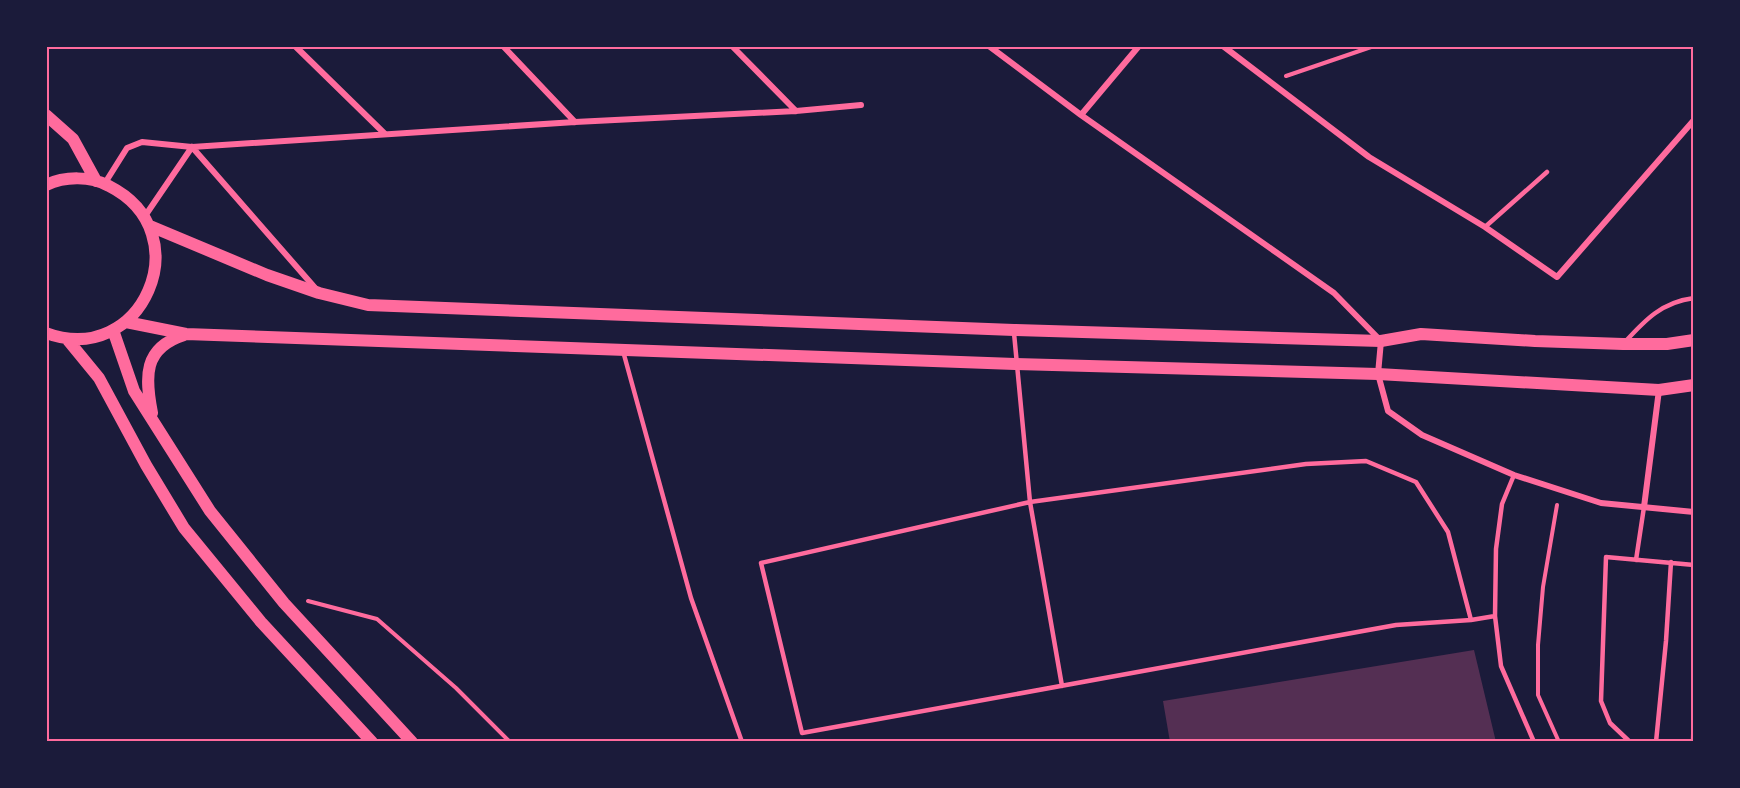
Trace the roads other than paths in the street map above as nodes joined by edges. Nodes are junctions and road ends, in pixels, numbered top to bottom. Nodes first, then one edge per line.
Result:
1 (295, 46) edge
2 (503, 46) edge
3 (732, 46) edge
4 (988, 46) edge
5 (1139, 46) edge
6 (1223, 46) edge
7 (861, 105) dead end
8 (796, 111) junction
9 (46, 115) edge
10 (1081, 115) junction
11 (1694, 120) edge
12 (574, 122) junction
13 (384, 133) junction
14 (192, 147) junction
15 (1547, 172) dead end
16 (100, 182) junction
17 (46, 185) edge
18 (147, 221) junction
19 (1485, 227) junction
20 (319, 292) junction
21 (1694, 298) edge
22 (126, 322) junction
23 (113, 330) junction
24 (1014, 330) junction
25 (46, 333) edge
26 (186, 334) junction
27 (68, 339) junction
28 (1694, 340) edge
29 (1381, 341) junction
30 (1623, 344) junction
31 (623, 351) junction
32 (1016, 364) junction
33 (1378, 374) junction
34 (1694, 385) edge
35 (1659, 390) junction
36 (153, 420) junction
37 (1514, 475) junction
38 (1030, 502) junction
39 (1644, 507) junction
40 (1694, 513) edge
41 (1636, 560) junction
42 (1671, 562) junction
43 (1694, 564) edge
44 (1495, 616) junction
45 (1471, 620) junction
46 (1062, 686) junction
47 (372, 741) edge
48 (412, 741) edge
49 (742, 741) edge
50 (1534, 741) edge
51 (1630, 741) edge
52 (1656, 741) edge

1 - 13 street
2 - 12 street
3 - 8 street
4 - 10 street
5 - 10 street
6 - 19 street
7 - 8 street
8 - 12 street
9 - 16 main road
10 - 29 street
11 - 19 street
12 - 13 street
13 - 14 street
14 - 16 street
14 - 18 street
14 - 20 street
15 - 19 lane
16 - 17 main road
16 - 18 main road
18 - 20 main road
18 - 22 main road
20 - 24 main road
21 - 30 lane
22 - 23 main road
22 - 26 main road
23 - 27 main road
23 - 36 main road
24 - 29 main road
24 - 32 lane
25 - 27 main road
26 - 31 main road
26 - 36 main road
27 - 47 main road
28 - 30 main road
29 - 30 main road
29 - 33 street
31 - 32 main road
31 - 49 lane
32 - 33 main road
32 - 38 lane
33 - 35 main road
33 - 37 street
34 - 35 main road
35 - 39 street
36 - 48 main road
37 - 39 street
37 - 44 lane
38 - 45 lane
38 - 46 lane
38 - 46 lane
39 - 40 street
39 - 41 lane
41 - 42 lane
41 - 51 lane
42 - 43 lane
42 - 52 lane
44 - 45 lane
44 - 50 lane
45 - 46 lane

